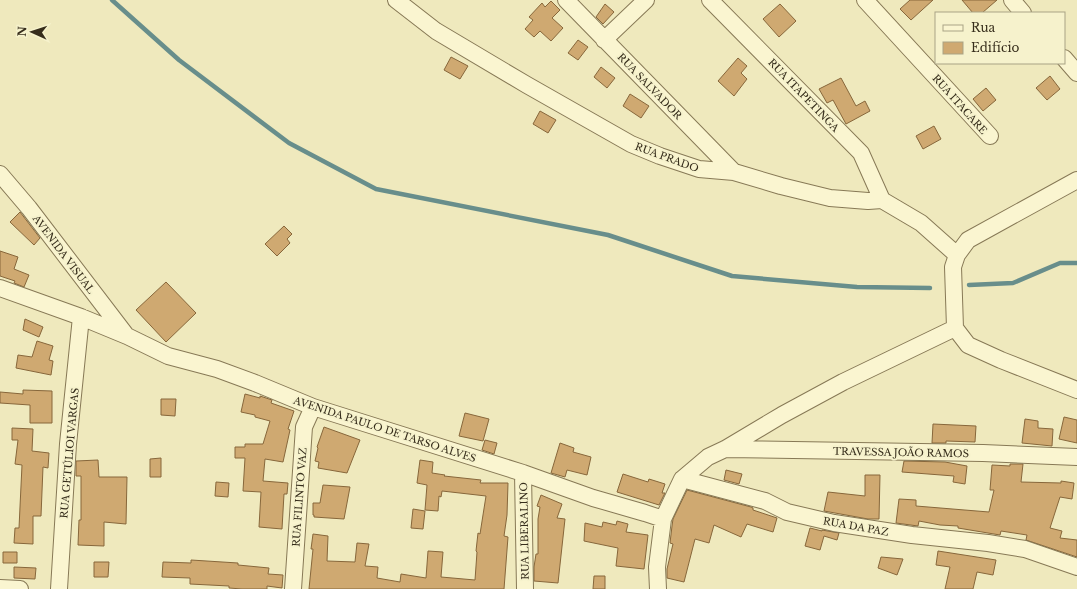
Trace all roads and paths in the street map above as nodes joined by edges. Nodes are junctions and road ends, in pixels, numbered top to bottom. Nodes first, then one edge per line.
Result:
1 (396, 0) edge
2 (566, 0) edge
3 (646, 0) edge
4 (710, 0) edge
5 (865, 0) edge
6 (1012, 0) edge
7 (1022, 12) edge
8 (604, 40) junction
9 (1065, 59) edge
10 (1077, 73) edge
11 (990, 136) dead end
12 (734, 172) junction
13 (0, 174) edge
14 (1077, 180) edge
15 (882, 200) junction
16 (957, 255) junction
17 (0, 288) edge
18 (81, 316) junction
19 (955, 328) junction
20 (127, 336) junction
21 (1077, 390) edge
22 (313, 408) junction
23 (725, 449) junction
24 (1077, 457) edge
25 (523, 473) junction
26 (682, 479) junction
27 (663, 519) junction
28 (1077, 567) edge
29 (0, 588) edge
30 (20, 589) edge
31 (59, 589) edge
32 (293, 589) edge
33 (525, 589) edge
34 (658, 589) edge

1 - 12 street, RUA PRADO
2 - 8 street, RUA SALVADOR
3 - 8 street
4 - 15 street, RUA ITAPETINGA
5 - 11 street, RUA ITACARE
6 - 7 street
8 - 12 street, RUA SALVADOR
9 - 10 street
12 - 15 street, RUA PRADO
13 - 20 street, AVENIDA VISUAL
14 - 16 street
15 - 16 street
16 - 19 street
17 - 18 street, AVENIDA PAULO DE TARSO ALVES
18 - 20 street, AVENIDA PAULO DE TARSO ALVES
18 - 31 street, RUA GETÚLIOI VARGAS
19 - 21 street
19 - 23 street
20 - 22 street, AVENIDA PAULO DE TARSO ALVES
22 - 25 street, AVENIDA PAULO DE TARSO ALVES
22 - 32 street, RUA FILINTO VAZ
23 - 24 street, TRAVESSA JOÃO RAMOS
23 - 26 street
25 - 27 street, AVENIDA PAULO DE TARSO ALVES
25 - 33 street, RUA LIBERALINO
26 - 27 street
26 - 28 street, RUA DA PAZ
27 - 34 street
29 - 30 street

